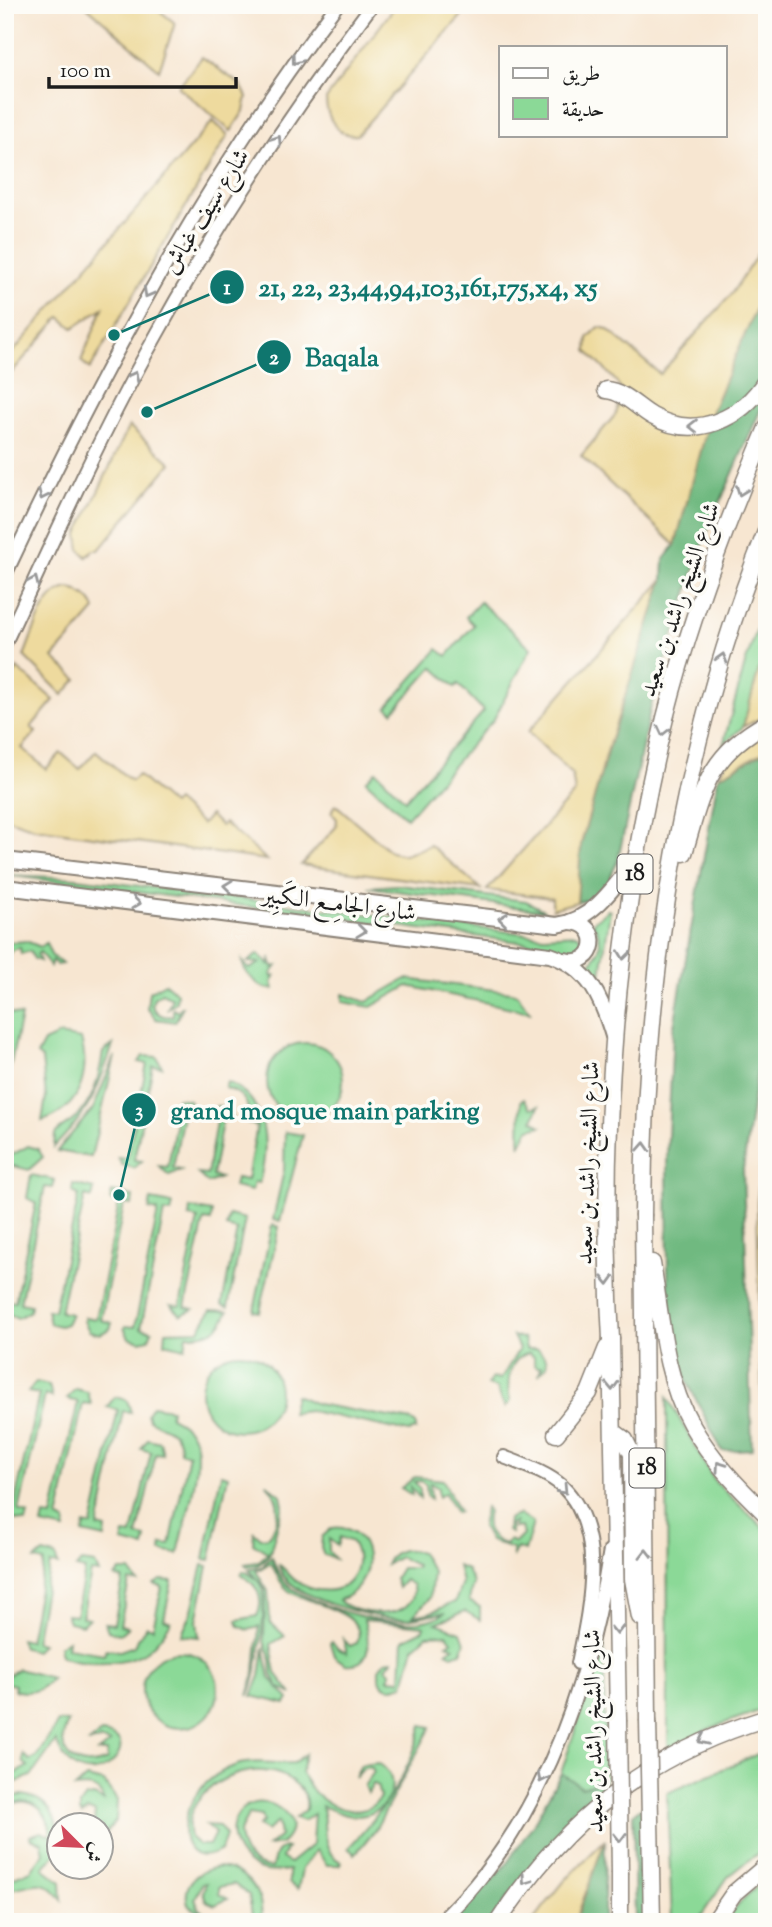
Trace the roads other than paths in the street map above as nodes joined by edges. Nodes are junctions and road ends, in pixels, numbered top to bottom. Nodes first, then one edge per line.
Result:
1 (337, 5) edge
2 (372, 5) edge
3 (767, 379) edge
4 (606, 390) dead end
5 (767, 428) edge
6 (767, 529) edge
7 (5, 575) edge
8 (5, 643) edge
9 (767, 723) edge
10 (637, 858) junction
11 (10, 859) edge
12 (5, 867) edge
13 (5, 887) edge
14 (570, 922) junction
15 (663, 926) junction
16 (563, 960) junction
17 (616, 1044) junction
18 (643, 1216) junction
19 (611, 1339) junction
20 (614, 1433) junction
21 (556, 1434) dead end
22 (504, 1457) dead end
23 (615, 1513) junction
24 (767, 1515) edge
25 (646, 1633) junction
26 (568, 1715) junction
27 (767, 1717) edge
28 (767, 1865) edge
29 (440, 1922) edge
30 (498, 1922) edge
31 (620, 1922) edge
32 (652, 1922) edge
33 (715, 1922) edge

1 -> 7 street, شارع سيف غباش
8 -> 2 street, شارع سيف غباش
3 -> 4 main road
5 -> 10 main road, شارع الشيخ راشد بن سعيد / 18
15 -> 6 main road, 18
9 - 15 main road
10 - 14 main road
10 -> 17 main road, شارع الشيخ راشد بن سعيد / 18
11 - 12 main road
14 -> 11 main road, شارع الجامِع الكَبِير
13 -> 16 main road, شارع الجامِع الكَبِير
14 - 16 main road
18 -> 15 main road, 18
16 - 17 main road, شارع الجامِع الكَبِير
17 -> 19 main road, شارع الشيخ راشد بن سعيد / 18
24 -> 18 main road
25 -> 18 main road, 18
19 -> 20 main road, شارع الشيخ راشد بن سعيد / 18
19 - 21 main road
20 - 23 main road, شارع الشيخ راشد بن سعيد / 18
20 - 25 main road
22 -> 26 street
23 - 26 street
23 -> 31 main road, شارع الشيخ راشد بن سعيد / 18, bridge
25 - 32 main road, 18, bridge
26 -> 29 street
27 -> 30 main road
28 - 33 main road

